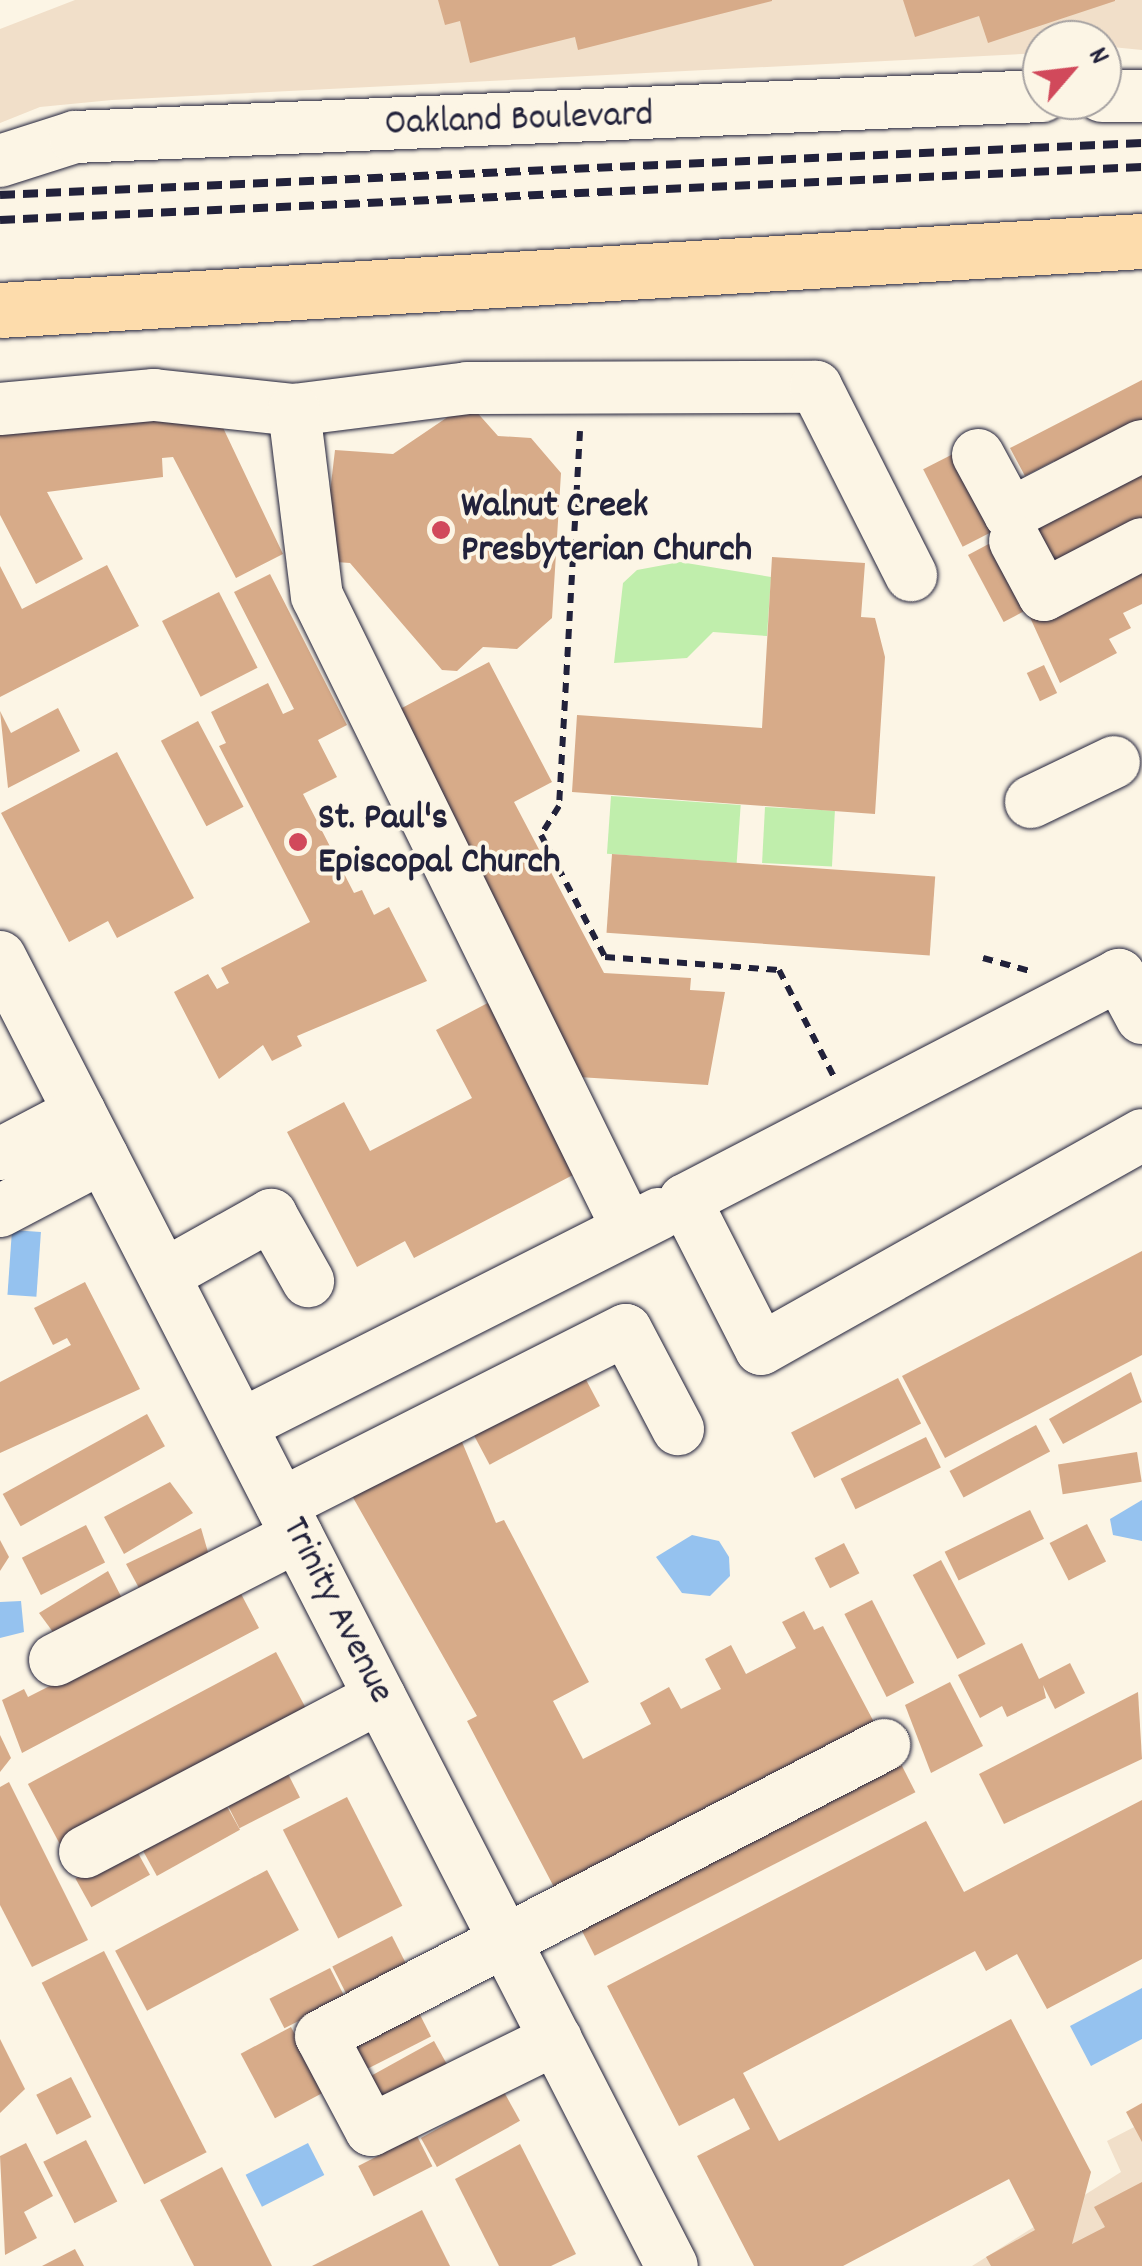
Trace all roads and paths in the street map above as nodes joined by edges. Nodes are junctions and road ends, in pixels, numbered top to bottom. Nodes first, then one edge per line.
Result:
1 (1022, 97) edge
2 (0, 161) edge
3 (1142, 241) edge
4 (0, 310) edge
5 (582, 387) junction
6 (0, 409) edge
7 (294, 410) junction
8 (1142, 446) edge
9 (978, 454) dead end
10 (1015, 541) dead end
11 (1142, 544) edge
12 (911, 575) dead end
13 (1114, 762) dead end
14 (1031, 802) dead end
15 (0, 957) edge
16 (983, 958) dead end
17 (1031, 971) dead end
18 (1142, 1018) edge
19 (80, 1112) junction
20 (853, 1114) junction
21 (1142, 1135) edge
22 (0, 1154) edge
23 (103, 1157) junction
24 (685, 1200) junction
25 (0, 1211) edge
26 (628, 1229) junction
27 (164, 1275) junction
28 (308, 1281) dead end
29 (241, 1425) junction
30 (678, 1429) dead end
31 (289, 1520) junction
32 (55, 1660) dead end
33 (380, 1697) junction
34 (884, 1745) dead end
35 (85, 1852) dead end
36 (506, 1942) junction
37 (556, 2039) junction
38 (672, 2266) edge

1 - 2 street, Oakland Boulevard
3 - 4 highway
5 - 7 street
5 - 12 street
5 - 20 path
6 - 7 street
7 - 26 street
8 - 9 street
10 - 11 street
13 - 14 street
15 - 19 street, Trinity Avenue
16 - 17 path
18 - 20 street
19 - 22 street
19 - 23 street, Trinity Avenue
20 - 24 street
21 - 24 street
23 - 25 street
23 - 27 street, Trinity Avenue
24 - 26 street
26 - 29 street
27 - 28 street
27 - 29 street, Trinity Avenue
29 - 31 street, Trinity Avenue
30 - 31 street
31 - 32 street
31 - 33 street, Trinity Avenue
33 - 35 street
33 - 36 street, Trinity Avenue
34 - 36 street
36 - 37 street, Trinity Avenue
36 - 37 street
37 - 38 street, Trinity Avenue

